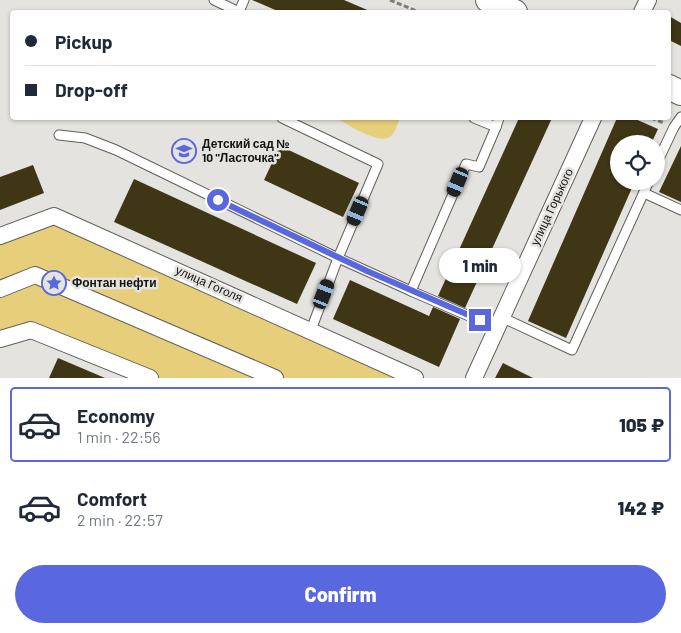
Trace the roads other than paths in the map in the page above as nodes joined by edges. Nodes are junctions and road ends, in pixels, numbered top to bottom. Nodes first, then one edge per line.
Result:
1 (214, 0) edge
2 (488, 0) edge
3 (235, 10) edge
4 (510, 10) edge
5 (681, 117) edge
6 (286, 120) edge
7 (479, 120) edge
8 (498, 120) edge
9 (592, 120) edge
10 (496, 127) junction
11 (59, 135) dead end
12 (665, 146) edge
13 (645, 190) edge
14 (644, 193) junction
15 (681, 210) edge
16 (0, 236) edge
17 (338, 258) junction
18 (0, 289) edge
19 (411, 292) junction
20 (499, 322) junction
21 (311, 330) junction
22 (0, 339) edge
23 (150, 378) edge
24 (275, 378) edge
25 (415, 378) edge
26 (474, 378) edge

1 - 3 lane
2 - 4 street
5 - 12 lane
6 - 17 lane
7 - 10 lane
8 - 10 lane
9 - 20 street, улица Горького
10 - 19 lane
11 - 17 lane
13 - 14 lane
14 - 15 lane
14 - 20 lane
16 - 21 street, улица Гоголя
17 - 19 lane
17 - 21 lane
18 - 24 street
19 - 20 lane
20 - 26 street, улица Горького
21 - 25 street, улица Гоголя
22 - 23 street

